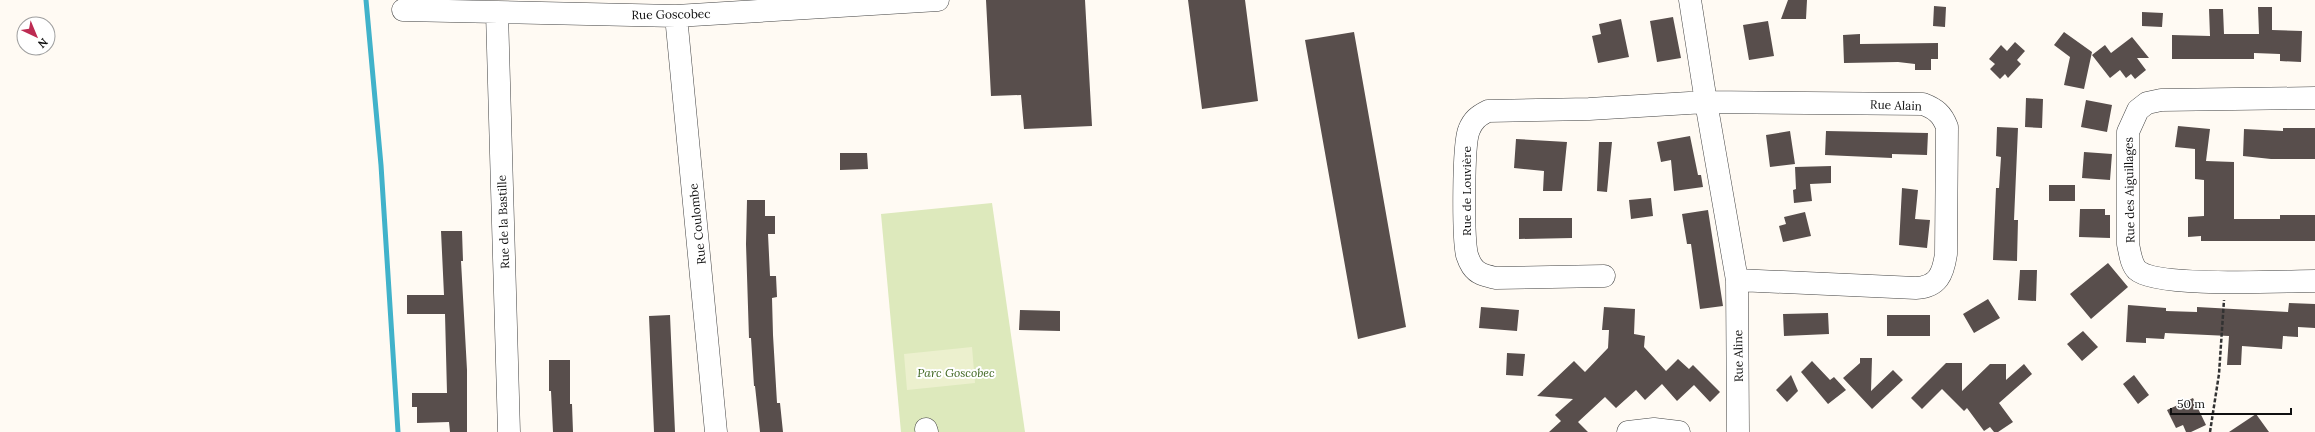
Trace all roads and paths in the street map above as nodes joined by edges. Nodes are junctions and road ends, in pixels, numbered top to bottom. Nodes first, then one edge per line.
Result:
1 (938, 0) edge
2 (1690, 0) edge
3 (782, 4) edge
4 (404, 10) dead end
5 (497, 13) junction
6 (676, 16) junction
7 (2315, 98) edge
8 (1706, 102) junction
9 (1604, 276) dead end
10 (1737, 280) junction
11 (2225, 281) junction
12 (2315, 281) edge
13 (509, 432) edge
14 (716, 432) edge
15 (1628, 432) edge
16 (1679, 432) edge
17 (1738, 432) edge
18 (2210, 432) edge

1 - 3 street, Rue Goscobec
2 - 8 street
3 - 6 street, Rue Goscobec
4 - 5 street, Rue Goscobec
5 - 6 street, Rue Goscobec
5 - 13 street, Rue de la Bastille
6 - 14 street, Rue Coulombe
7 - 11 street, Rue des Aiguillages
8 - 9 street, Rue de Louvière
8 - 10 street
8 - 10 street, Rue Alain
10 - 17 street, Rue Aline
11 - 12 street, Rue des Aiguillages
11 - 18 path
15 - 16 street

